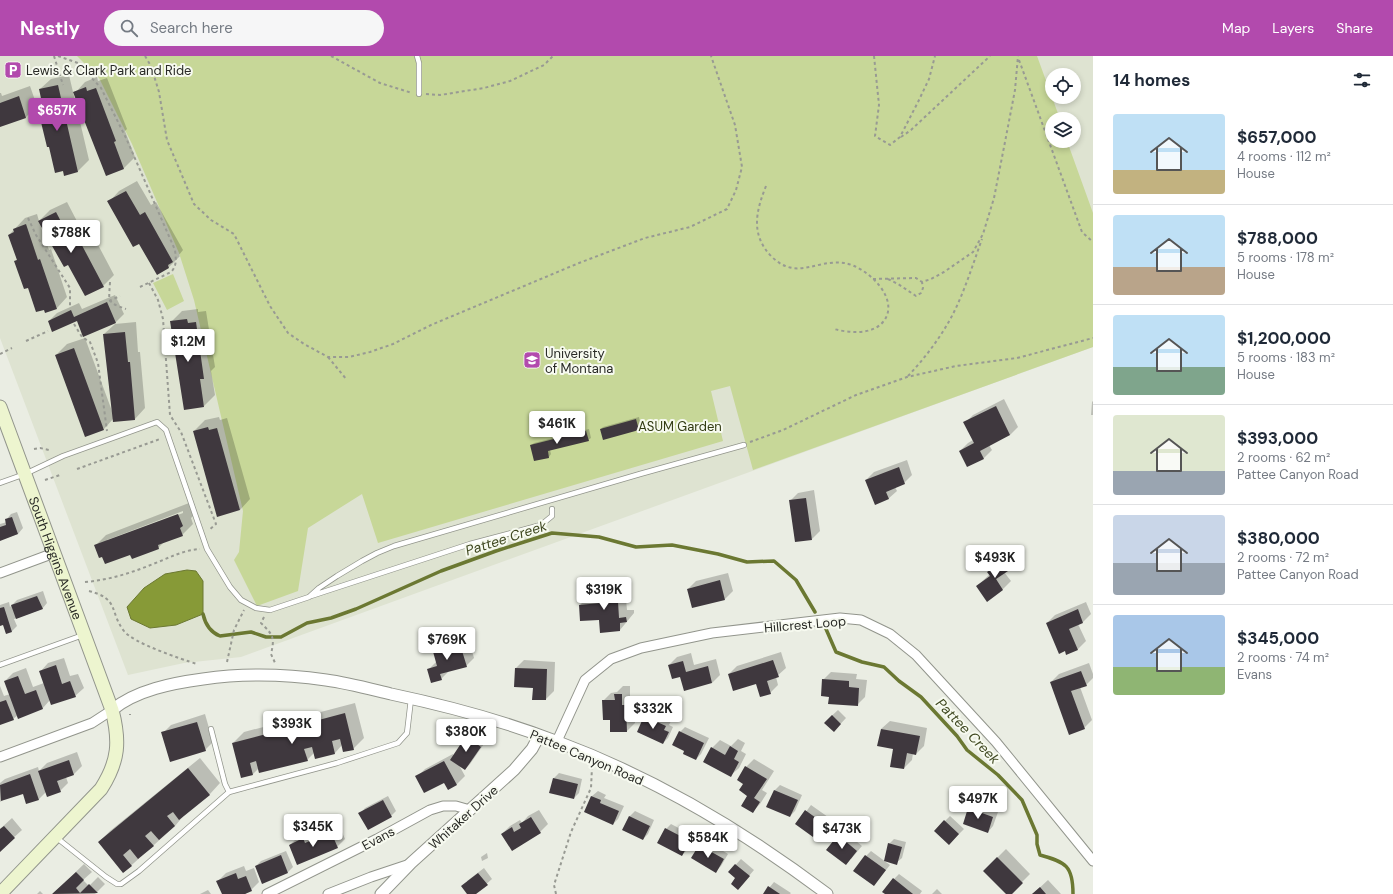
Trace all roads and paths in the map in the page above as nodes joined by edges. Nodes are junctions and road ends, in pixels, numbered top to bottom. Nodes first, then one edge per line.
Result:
1 (54, 56) edge
2 (58, 56) edge
3 (145, 56) edge
4 (331, 56) edge
5 (417, 56) edge
6 (552, 56) edge
7 (711, 56) edge
8 (874, 56) edge
9 (936, 56) edge
10 (990, 56) edge
11 (1018, 56) edge
12 (1019, 59) junction
13 (63, 85) dead end
14 (419, 94) junction
15 (900, 137) junction
16 (766, 186) dead end
17 (28, 218) dead end
18 (983, 234) junction
19 (1093, 241) edge
20 (886, 278) junction
21 (873, 279) junction
22 (110, 282) dead end
23 (922, 282) junction
24 (149, 283) junction
25 (140, 287) dead end
26 (120, 296) dead end
27 (109, 301) junction
28 (70, 306) dead end
29 (126, 309) dead end
30 (74, 324) dead end
31 (834, 329) dead end
32 (48, 331) dead end
33 (1093, 338) edge
34 (26, 341) dead end
35 (12, 348) dead end
36 (0, 354) edge
37 (328, 357) junction
38 (907, 377) junction
39 (347, 380) dead end
40 (0, 407) edge
41 (108, 431) dead end
42 (160, 439) dead end
43 (744, 445) joint
44 (34, 450) dead end
45 (49, 450) dead end
46 (76, 468) dead end
47 (25, 474) junction
48 (60, 475) dead end
49 (46, 480) dead end
50 (0, 483) edge
51 (552, 509) dead end
52 (216, 524) dead end
53 (207, 549) junction
54 (54, 553) junction
55 (0, 573) edge
56 (85, 582) dead end
57 (89, 591) dead end
58 (309, 597) junction
59 (249, 604) junction
60 (270, 610) junction
61 (84, 634) junction
62 (227, 662) dead end
63 (197, 664) dead end
64 (0, 665) edge
65 (276, 665) dead end
66 (411, 698) junction
67 (112, 710) junction
68 (211, 729) dead end
69 (539, 736) junction
70 (557, 741) junction
71 (593, 756) junction
72 (0, 757) edge
73 (229, 792) junction
74 (470, 810) junction
75 (56, 836) junction
76 (1093, 862) edge
77 (411, 863) junction
78 (0, 894) edge
79 (267, 894) edge
80 (328, 894) edge
81 (381, 894) edge
82 (556, 894) edge
83 (827, 894) edge

1 - 13 path
2 - 24 path
3 - 37 path
4 - 14 path
5 - 14 lane
6 - 14 path
7 - 37 path
8 - 15 path
9 - 15 path
10 - 15 path
11 - 12 path
12 - 18 path
12 - 19 path
16 - 21 path
17 - 28 path
18 - 23 path
18 - 38 path
20 - 21 path
20 - 23 path
20 - 23 path
21 - 31 path
22 - 27 path
24 - 25 path
24 - 52 path
26 - 27 path
27 - 29 path
30 - 41 path
32 - 34 path
33 - 38 path
35 - 36 path
37 - 39 path
38 - 43 path
40 - 47 main road, South Higgins Avenue
42 - 46 path
43 - 58 lane
44 - 45 path
47 - 50 lane
47 - 53 lane
47 - 54 main road, South Higgins Avenue
48 - 49 path
51 - 58 lane
53 - 56 path
53 - 59 lane
54 - 55 street
54 - 61 main road, South Higgins Avenue
57 - 63 path
58 - 60 lane
59 - 60 lane
59 - 62 path
60 - 65 path
61 - 64 lane
61 - 67 main road, South Higgins Avenue
66 - 67 street, Pattee Canyon Road
66 - 69 street, Pattee Canyon Road
66 - 73 lane
67 - 72 street
67 - 75 main road, South Higgins Avenue
68 - 73 lane
69 - 70 street, Pattee Canyon Road
69 - 74 street, Whitaker Drive
70 - 71 street, Pattee Canyon Road
70 - 76 street, Hillcrest Loop
71 - 82 path
71 - 83 street, Pattee Canyon Road
73 - 75 lane
74 - 77 street, Whitaker Drive
74 - 79 street, Evans
75 - 78 main road, South Higgins Avenue
77 - 80 street
77 - 81 street, Whitaker Drive

